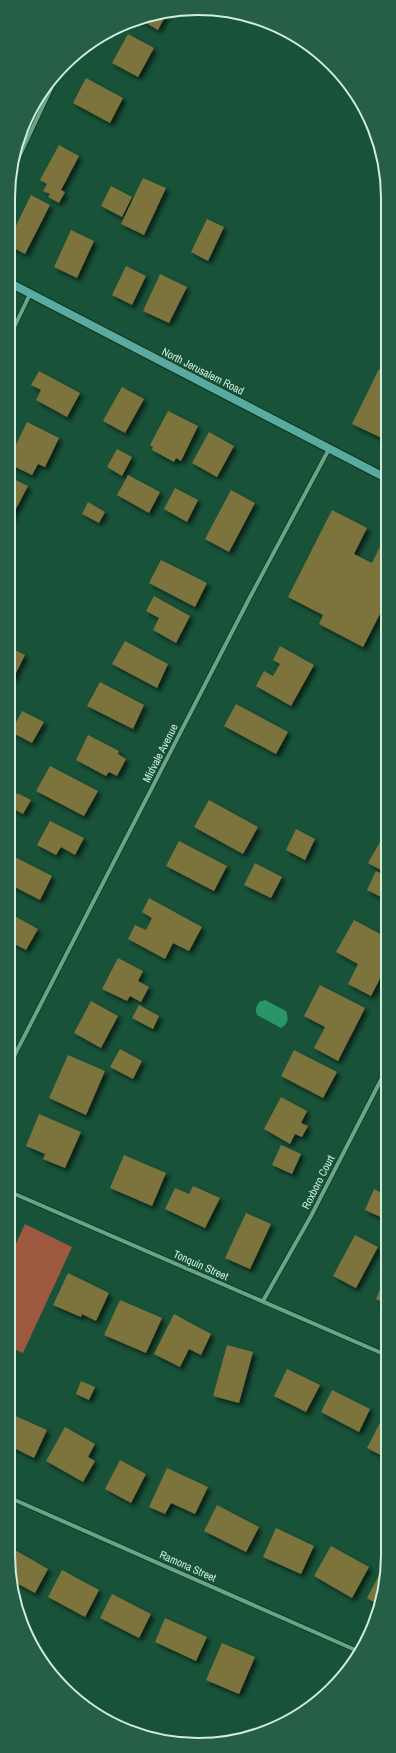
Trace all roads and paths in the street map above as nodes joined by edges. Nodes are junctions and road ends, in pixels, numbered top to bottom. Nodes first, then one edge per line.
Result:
1 (50, 91) edge
2 (21, 154) edge
3 (15, 286) edge
4 (30, 294) junction
5 (15, 327) edge
6 (329, 449) junction
7 (381, 475) edge
8 (15, 1054) edge
9 (381, 1080) edge
10 (15, 1194) edge
11 (263, 1301) junction
12 (381, 1353) edge
13 (15, 1500) edge
14 (354, 1649) edge

1 - 2 street
3 - 4 main road, North Jerusalem Road
4 - 5 street
4 - 6 main road, North Jerusalem Road
6 - 7 main road, North Jerusalem Road
6 - 8 street, Midvale Avenue
9 - 11 street, Roxboro Court
10 - 11 street, Tonquin Street
11 - 12 street, Tonquin Street
13 - 14 street, Ramona Street

